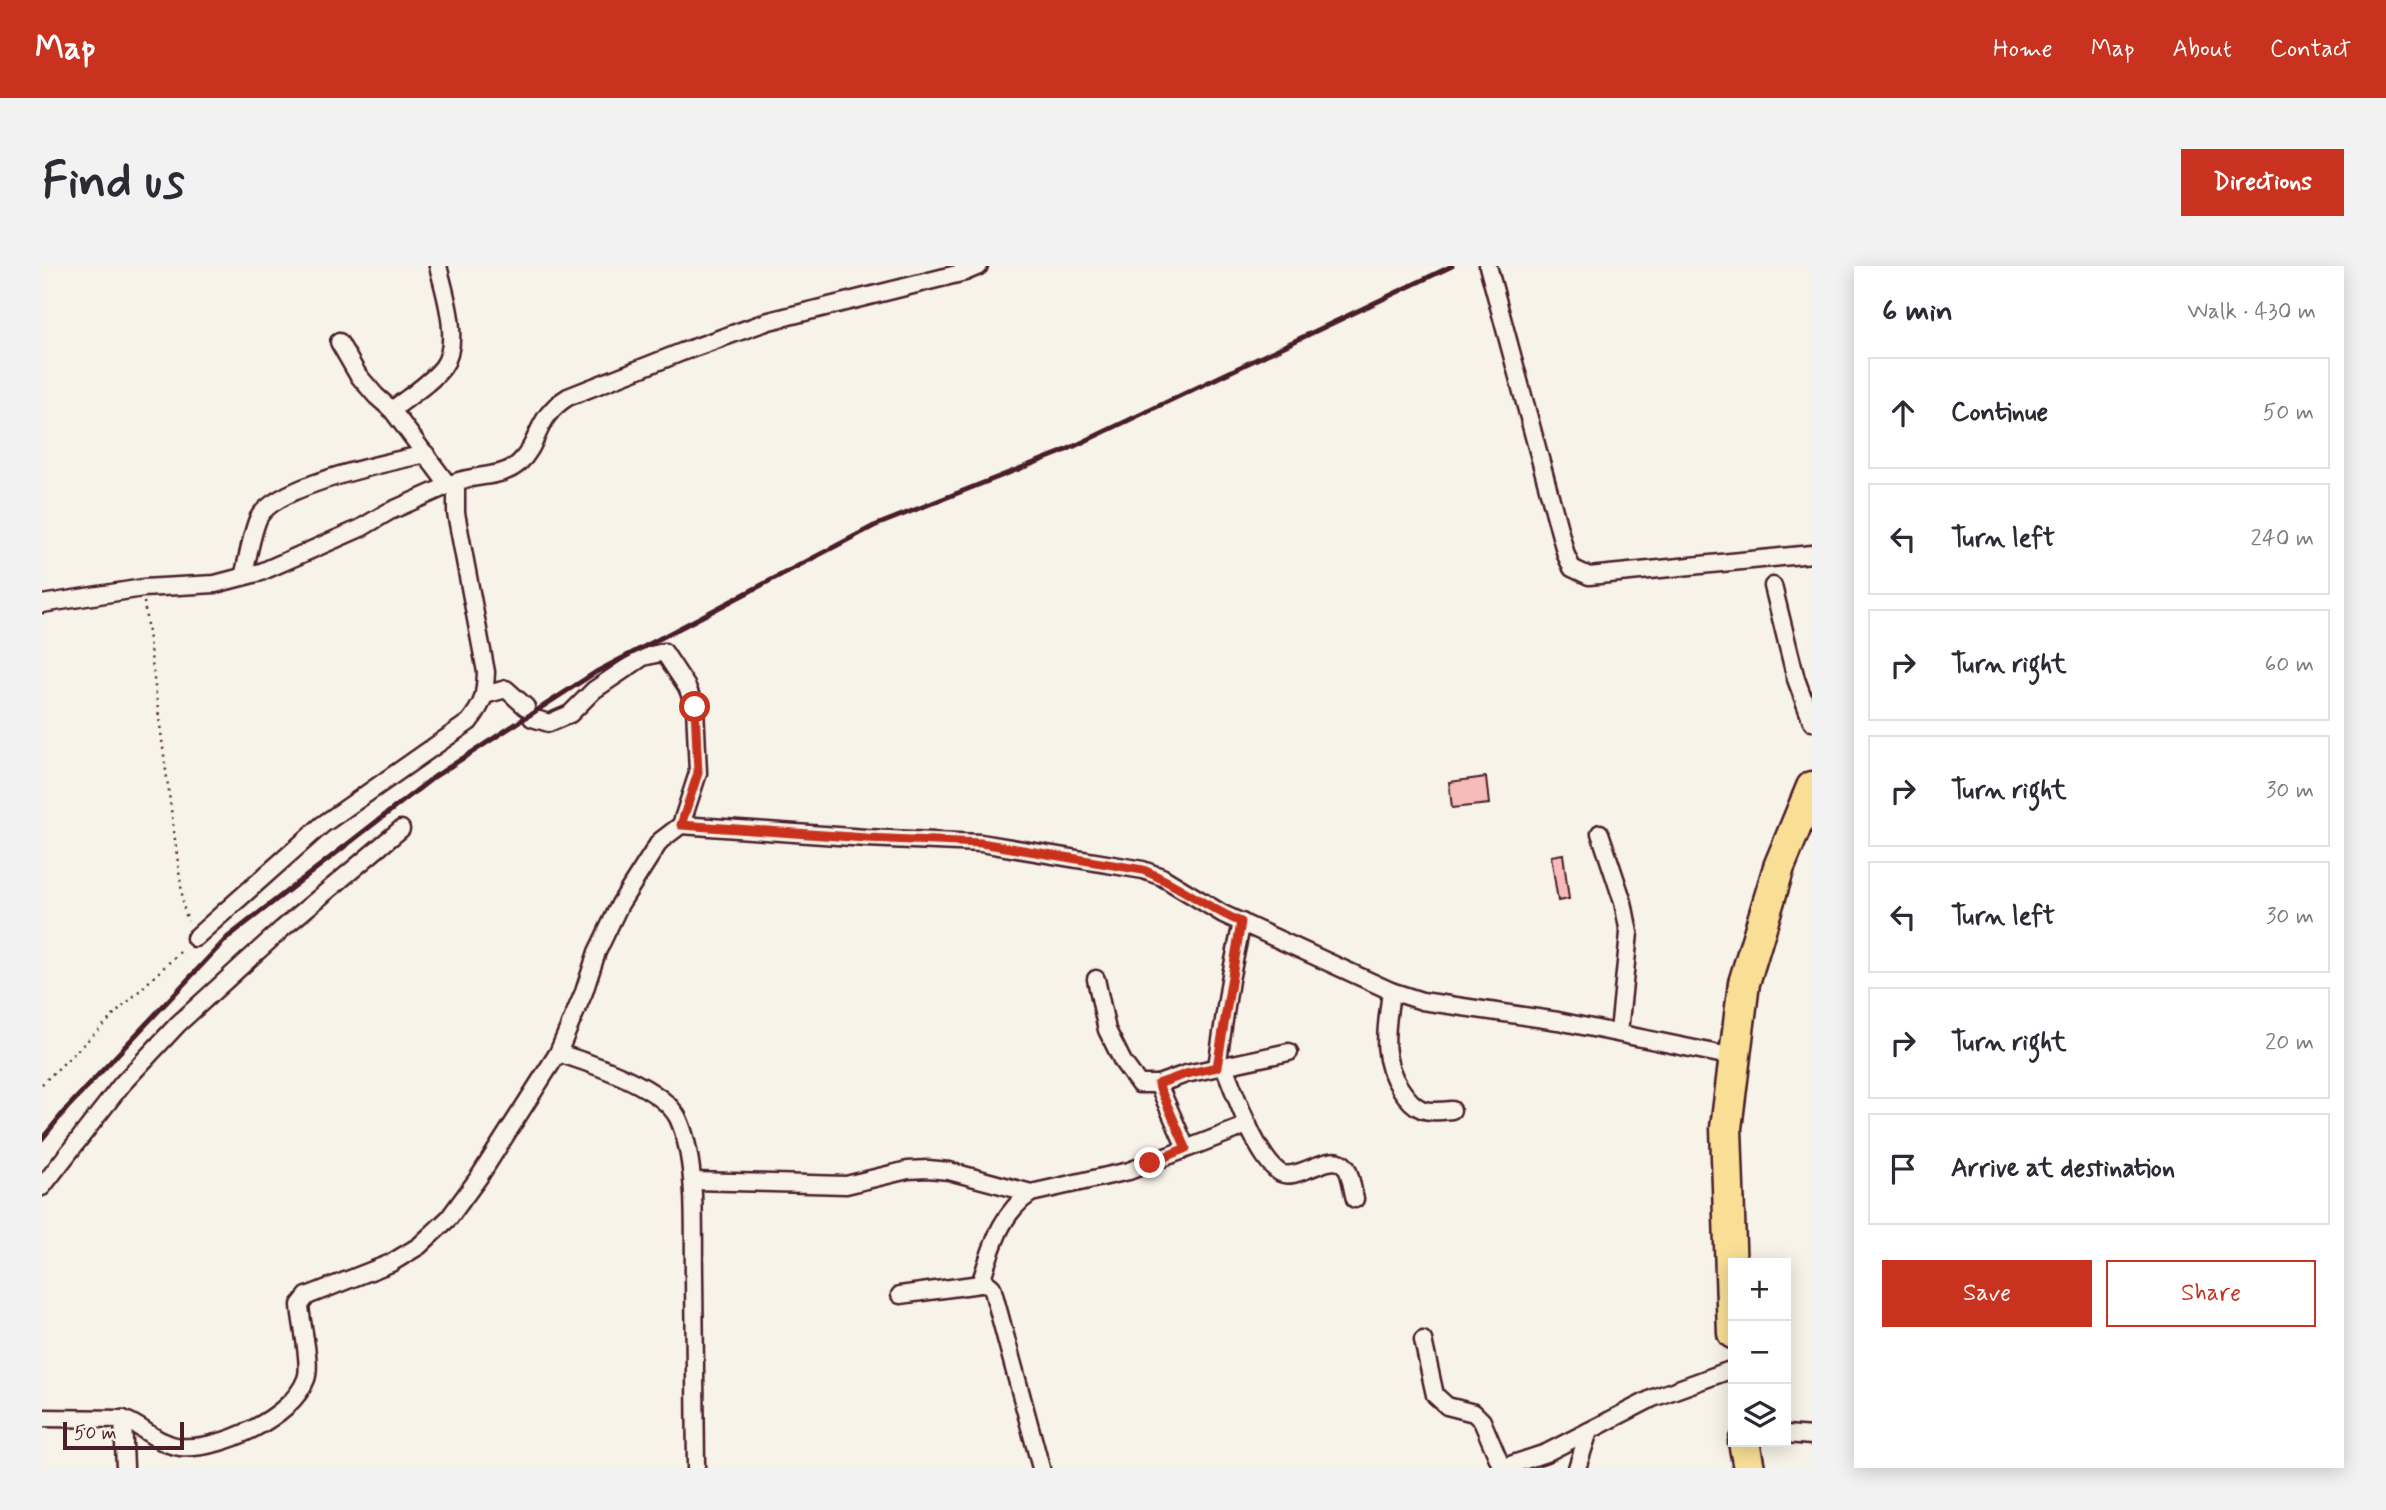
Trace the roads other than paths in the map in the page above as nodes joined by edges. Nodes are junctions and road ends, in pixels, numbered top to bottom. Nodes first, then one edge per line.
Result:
1 (438, 266) edge
2 (979, 266) edge
3 (1488, 266) edge
4 (339, 342) dead end
5 (392, 410) junction
6 (426, 454) junction
7 (452, 484) junction
8 (1812, 554) edge
9 (243, 577) junction
10 (1773, 586) dead end
11 (42, 604) edge
12 (485, 695) junction
13 (1812, 722) edge
14 (1812, 787) edge
15 (681, 825) junction
16 (401, 829) dead end
17 (1600, 833) dead end
18 (1241, 922) junction
19 (195, 938) road end
20 (1096, 979) dead end
21 (1391, 991) junction
22 (1619, 1032) junction
23 (1289, 1052) dead end
24 (558, 1053) junction
25 (1734, 1057) junction
26 (1220, 1067) junction
27 (1158, 1084) junction
28 (1452, 1110) dead end
29 (1248, 1125) junction
30 (1186, 1148) junction
31 (693, 1181) junction
32 (42, 1187) edge
33 (1031, 1193) junction
34 (1355, 1199) dead end
35 (980, 1284) junction
36 (901, 1295) dead end
37 (1733, 1321) edge
38 (1423, 1340) dead end
39 (1728, 1370) edge
40 (42, 1418) edge
41 (123, 1419) junction
42 (1589, 1431) junction
43 (1791, 1434) edge
44 (1812, 1436) edge
45 (1745, 1447) edge
46 (125, 1468) edge
47 (696, 1468) edge
48 (1041, 1468) edge
49 (1502, 1468) edge
50 (1577, 1468) edge
51 (1749, 1468) edge

1 - 5 street
2 - 7 street
3 - 8 street
4 - 5 street
5 - 6 street
6 - 7 street
6 - 9 street
7 - 9 street
7 - 12 street
9 - 11 street
10 - 13 street
12 - 15 street
12 - 19 street
14 - 25 highway
15 - 18 street
15 - 24 street
16 - 32 street
17 - 22 street
18 - 21 street
18 - 26 street
20 - 27 street
21 - 22 street
21 - 28 street
22 - 25 street
23 - 26 street
24 - 31 street
24 - 41 street
25 - 37 highway
26 - 27 street
26 - 29 street
27 - 30 street
29 - 30 street
29 - 34 street
30 - 33 street
31 - 33 street
31 - 47 street
33 - 35 street
35 - 36 street
35 - 48 street
38 - 49 street
39 - 42 street
40 - 41 street
41 - 46 street
42 - 49 street
42 - 50 street
43 - 44 street
45 - 51 highway

